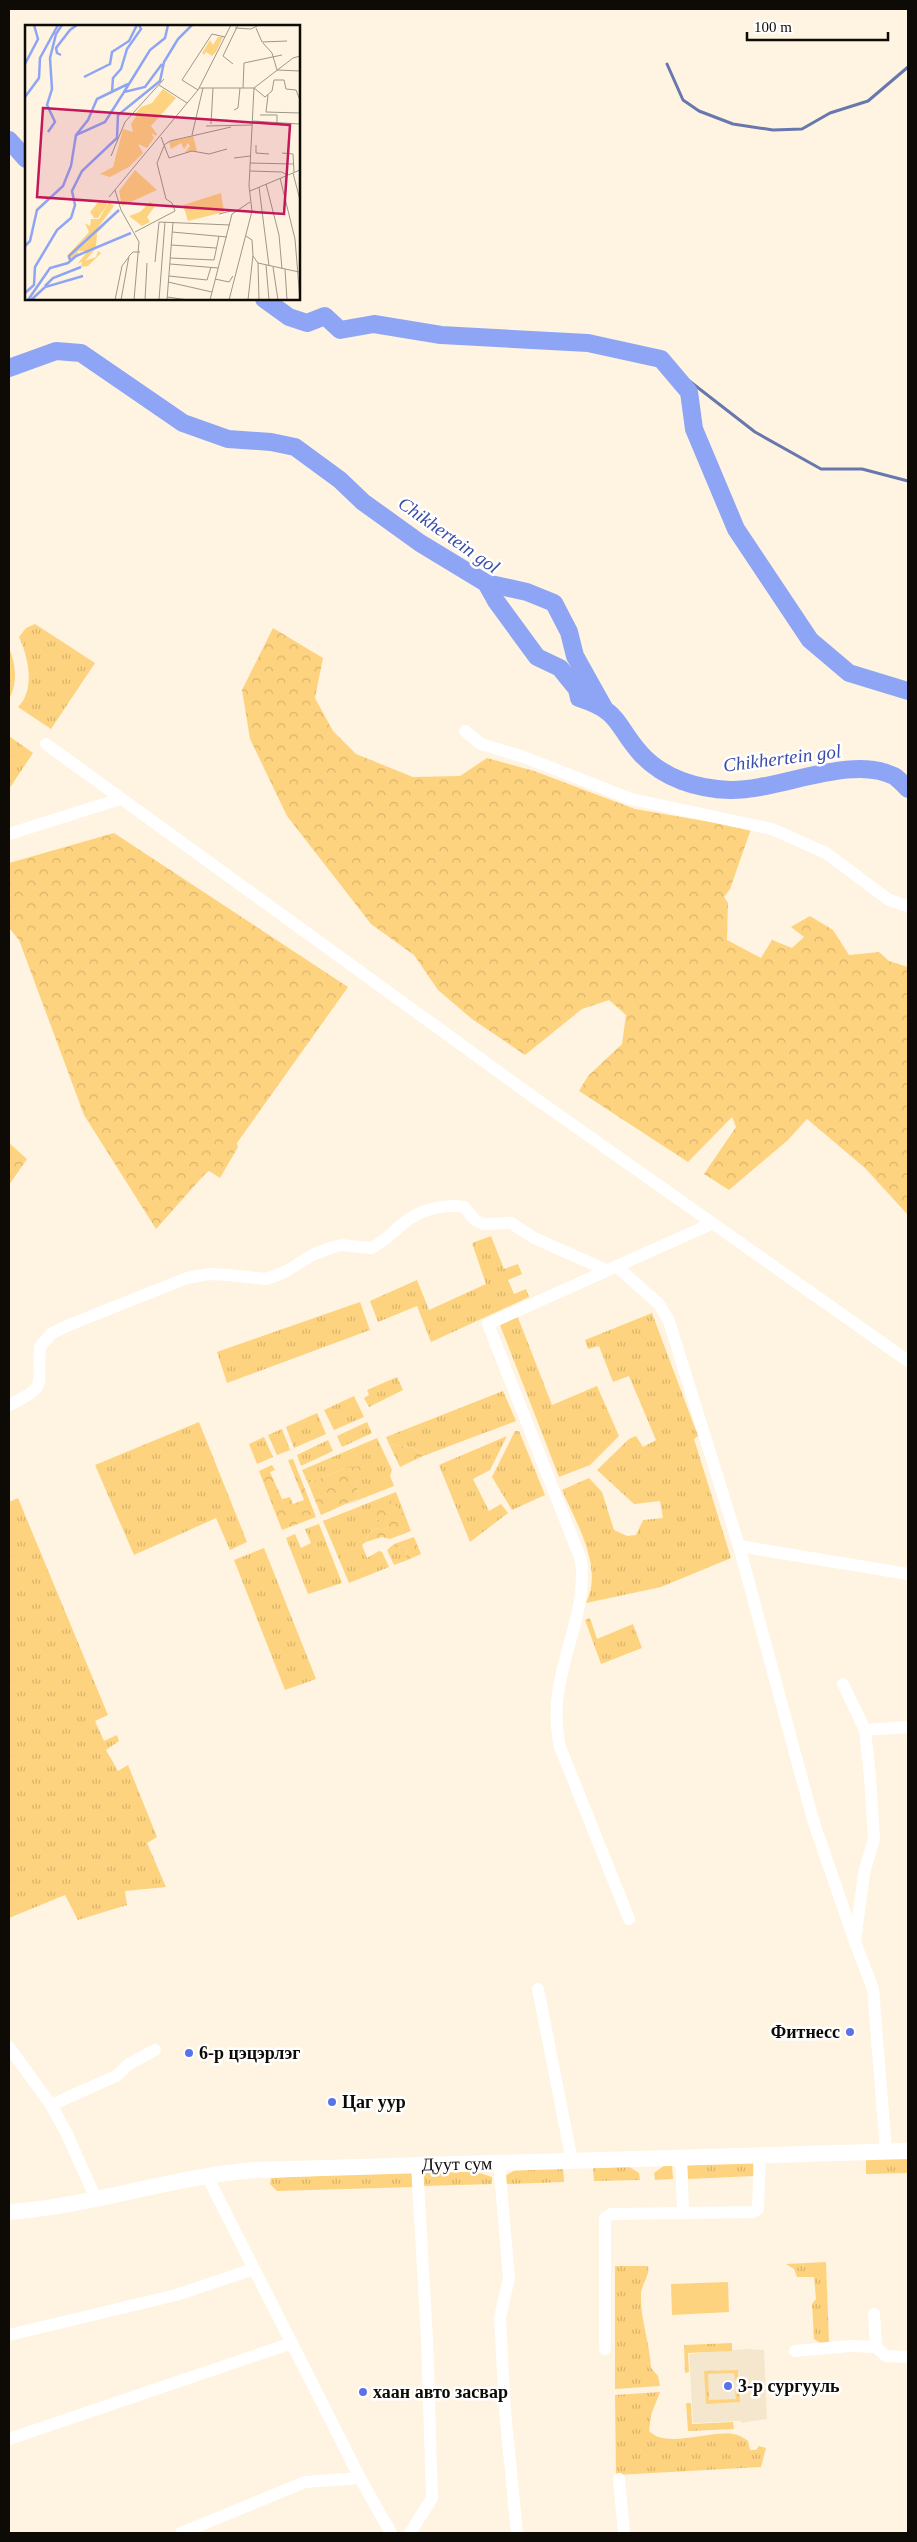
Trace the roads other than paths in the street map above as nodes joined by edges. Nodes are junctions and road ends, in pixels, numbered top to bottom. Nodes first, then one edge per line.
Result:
1 (465, 731) dead end
2 (46, 744) dead end
3 (120, 799) junction
4 (9, 834) edge
5 (908, 906) edge
6 (711, 1224) junction
7 (611, 1268) junction
8 (908, 1361) edge
9 (9, 1405) edge
10 (738, 1546) junction
11 (908, 1574) edge
12 (842, 1684) dead end
13 (908, 1727) edge
14 (865, 1730) junction
15 (629, 1919) dead end
16 (855, 1942) junction
17 (538, 1989) dead end
18 (9, 2047) edge
19 (155, 2050) dead end
20 (50, 2105) junction
21 (886, 2151) junction
22 (908, 2151) edge
23 (760, 2156) junction
24 (681, 2158) junction
25 (572, 2161) junction
26 (499, 2164) junction
27 (417, 2165) junction
28 (207, 2176) junction
29 (96, 2199) junction
30 (9, 2212) edge
31 (683, 2213) junction
32 (254, 2269) junction
33 (874, 2314) dead end
34 (9, 2335) edge
35 (292, 2343) junction
36 (876, 2347) junction
37 (605, 2349) dead end
38 (795, 2351) dead end
39 (908, 2357) edge
40 (9, 2439) edge
41 (360, 2478) junction
42 (619, 2479) dead end
43 (181, 2533) edge
44 (391, 2533) edge
45 (410, 2533) edge
46 (517, 2533) edge
47 (624, 2533) edge

1 - 5 street
2 - 3 street
3 - 4 street
3 - 6 street
6 - 7 street
6 - 8 street
7 - 9 street
7 - 10 street
7 - 15 street
10 - 11 street
10 - 16 street
12 - 14 street
13 - 14 street
14 - 16 street
16 - 21 street
17 - 25 street
18 - 20 street
19 - 20 street
20 - 29 street
21 - 22 main road, Дуут сум
21 - 23 main road, Дуут сум
23 - 24 main road, Дуут сум
23 - 31 street
24 - 25 main road, Дуут сум
24 - 31 street
25 - 26 main road, Дуут сум
26 - 27 main road, Дуут сум
26 - 46 street
27 - 28 main road, Дуут сум
27 - 45 street
28 - 29 main road, Дуут сум
28 - 32 street
29 - 30 main road, Дуут сум
31 - 37 street
32 - 34 street
32 - 35 street
33 - 36 street
35 - 40 street
35 - 41 street
36 - 38 street
36 - 39 street
41 - 43 street
41 - 44 street
42 - 47 street

